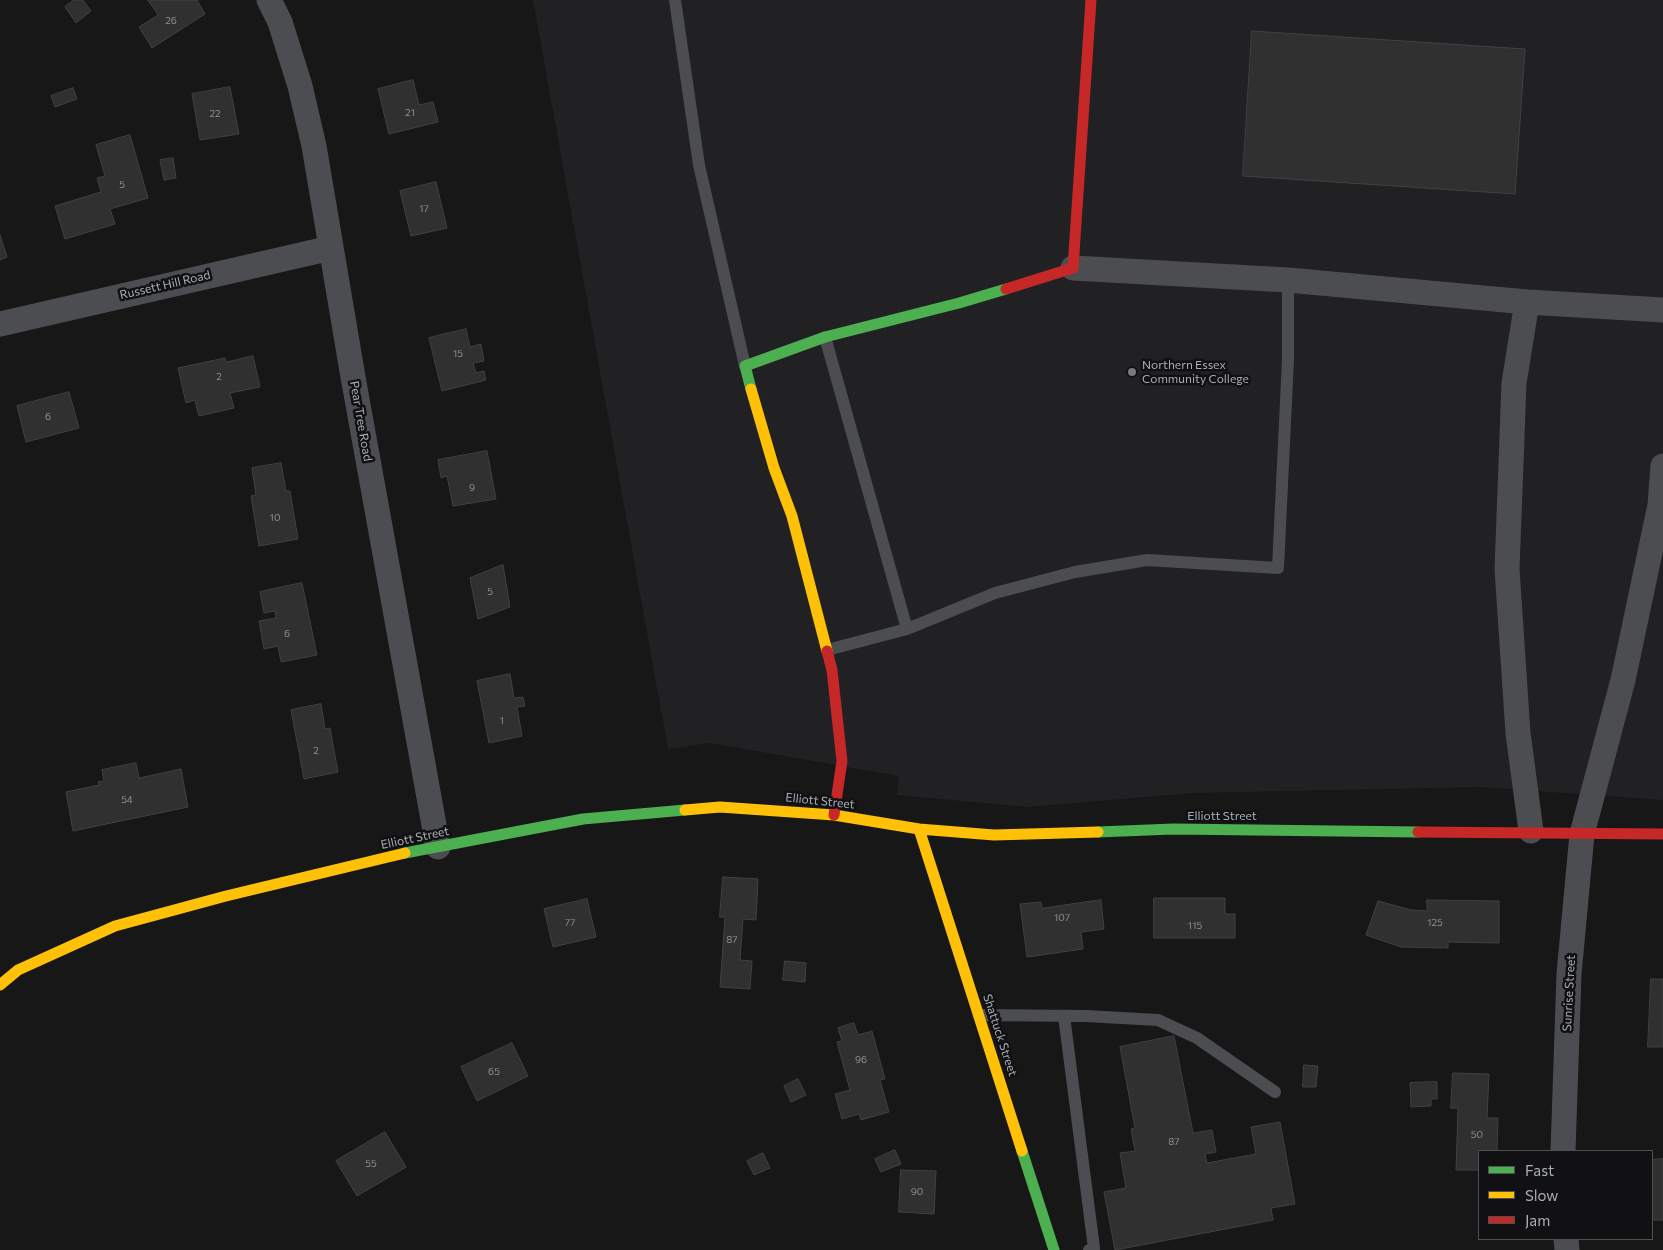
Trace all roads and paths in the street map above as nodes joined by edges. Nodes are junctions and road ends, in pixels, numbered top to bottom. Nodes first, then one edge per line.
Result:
1 (269, 0) edge
2 (675, 0) edge
3 (1091, 0) edge
4 (331, 248) junction
5 (1073, 268) junction
6 (1288, 280) junction
7 (1527, 302) junction
8 (1663, 310) edge
9 (0, 324) edge
10 (825, 337) junction
11 (745, 366) junction
12 (1663, 466) edge
13 (907, 629) junction
14 (827, 650) junction
15 (834, 815) junction
16 (919, 829) junction
17 (1531, 831) junction
18 (1582, 834) junction
19 (1663, 834) edge
20 (438, 847) junction
21 (18, 970) junction
22 (0, 972) edge
23 (0, 985) edge
24 (980, 1015) junction
25 (1064, 1016) junction
26 (1274, 1092) dead end
27 (1563, 1150) edge
28 (1054, 1250) edge
29 (1089, 1250) edge

1 - 4 street, Pear Tree Road
2 - 11 lane
3 - 5 street
4 - 9 street, Russett Hill Road
4 - 20 street, Pear Tree Road
5 - 6 street
5 - 10 street
6 - 7 street
6 - 13 lane
7 - 8 street
7 - 17 street
10 - 11 street
10 - 13 lane
11 - 14 street
12 - 18 street, Sunrise Street
13 - 14 lane
14 - 15 street
15 - 16 street, Elliott Street
15 - 20 street, Elliott Street
16 - 17 street, Elliott Street
16 - 24 street, Shattuck Street
17 - 18 street, Elliott Street
18 - 19 street, Elliott Street
18 - 27 street, Sunrise Street
20 - 21 street, Elliott Street
21 - 22 lane
21 - 23 street, Elliott Street
24 - 25 lane
24 - 28 street, Shattuck Street
25 - 26 lane
25 - 29 lane

